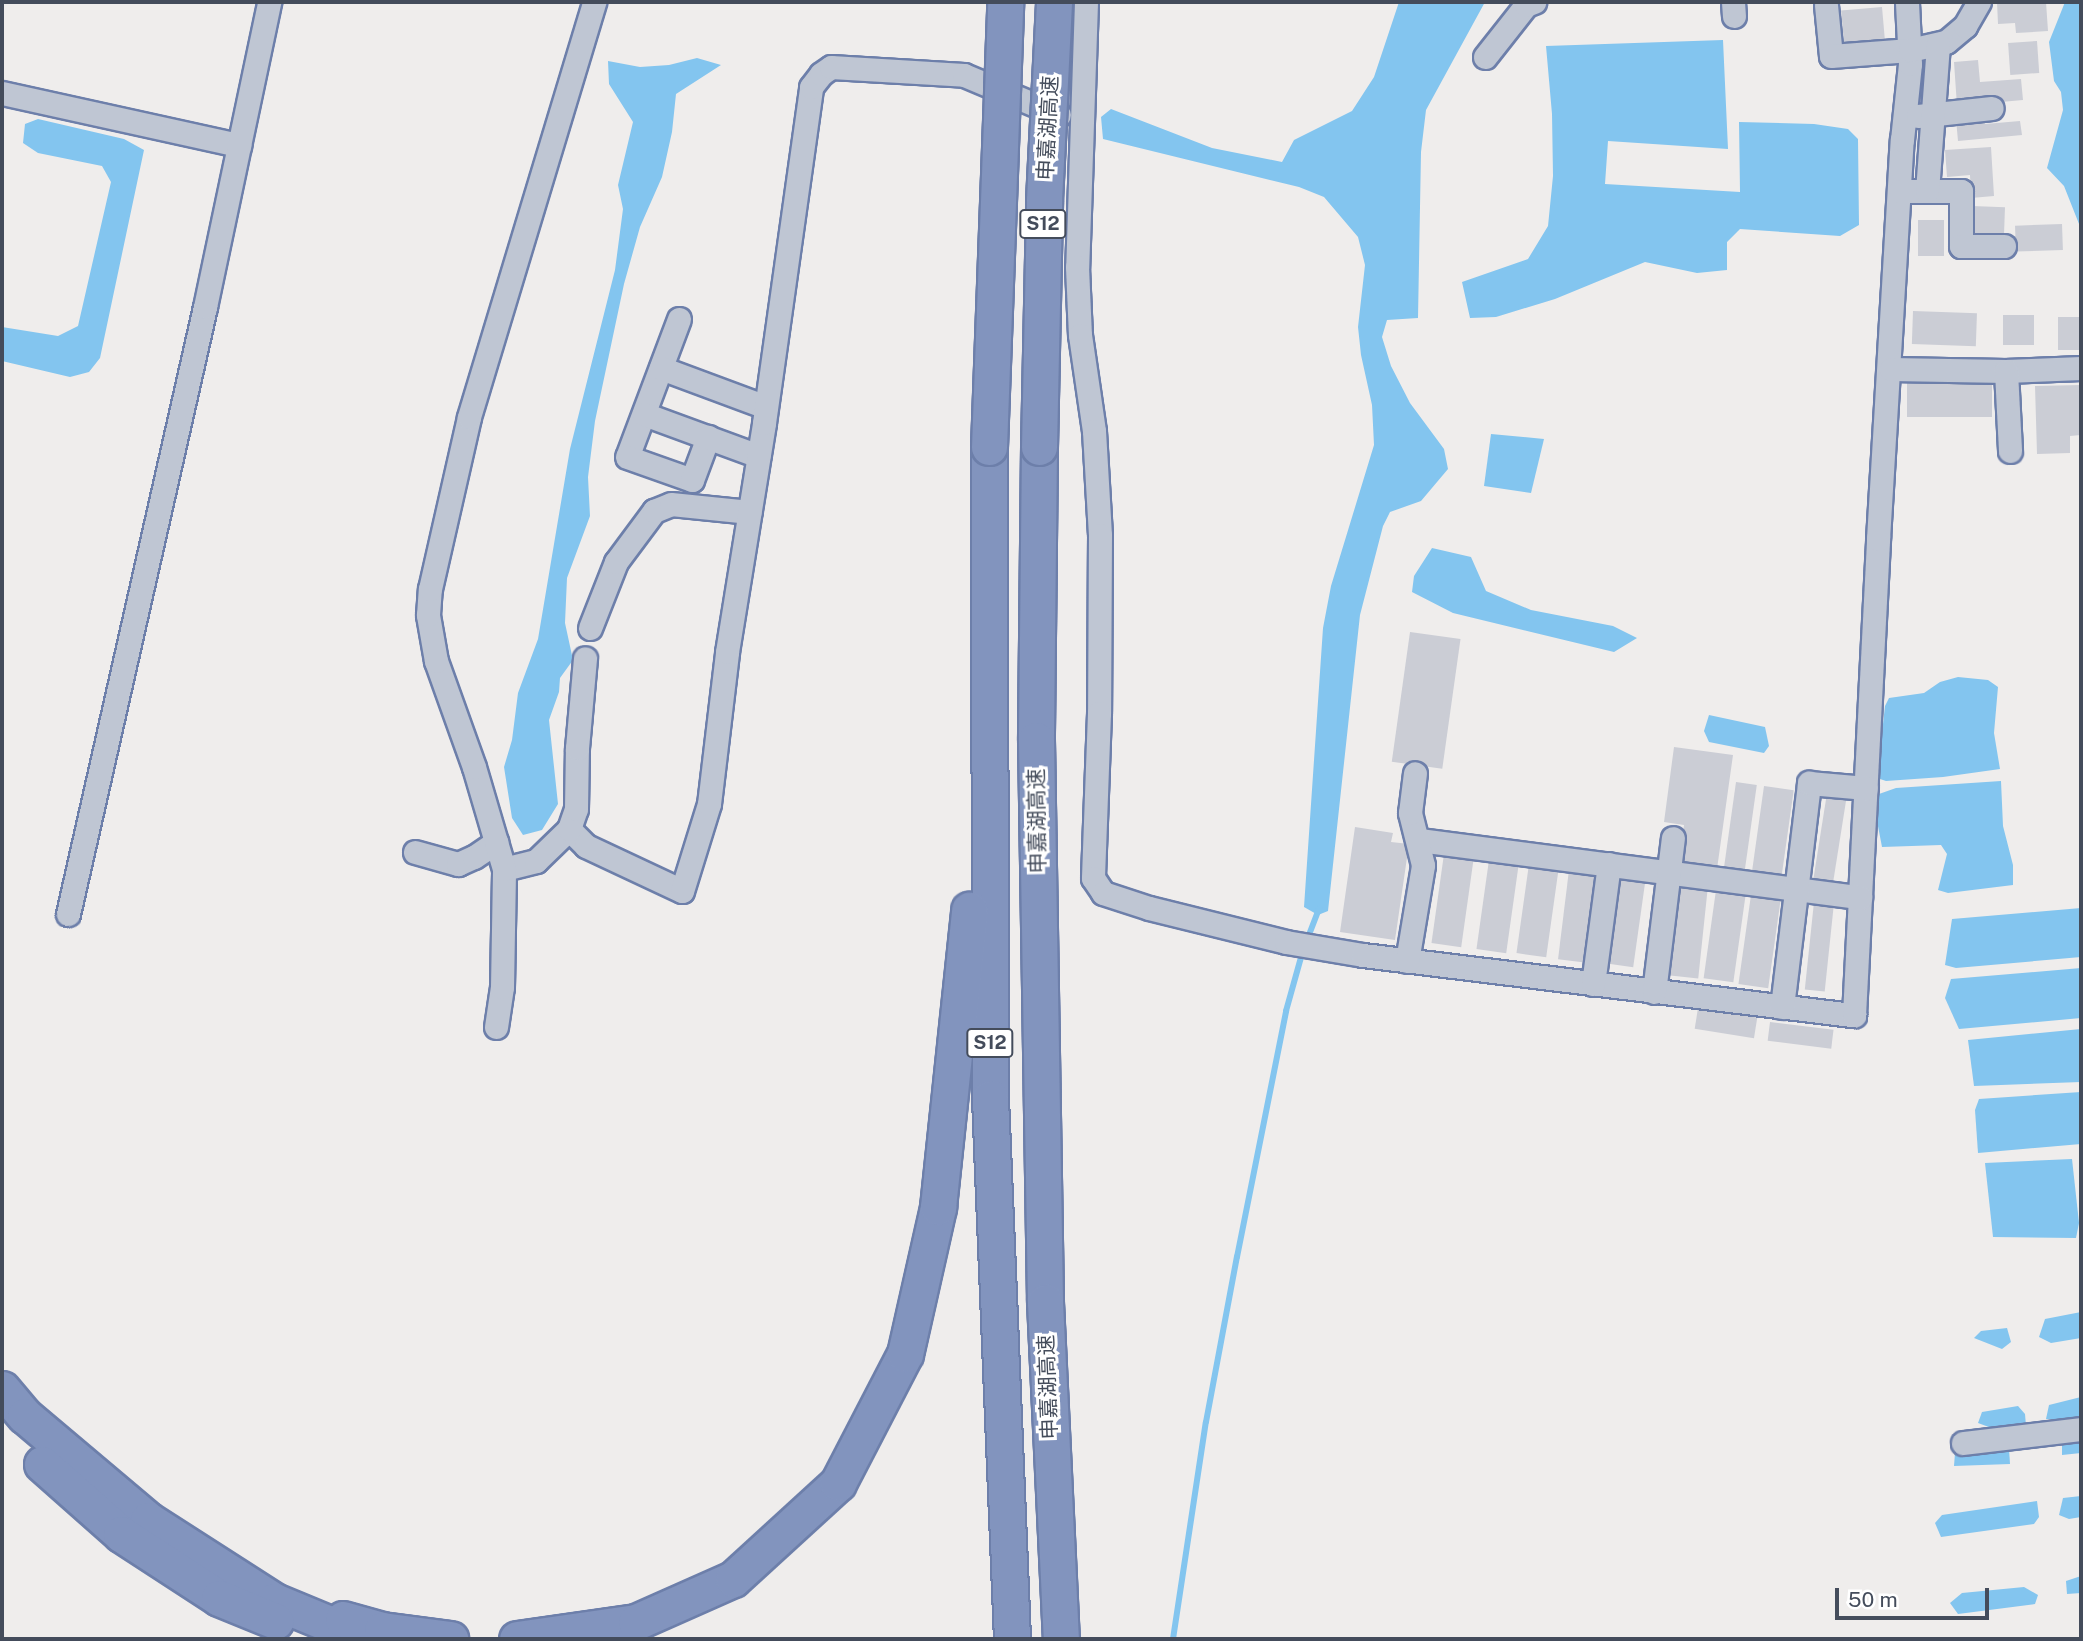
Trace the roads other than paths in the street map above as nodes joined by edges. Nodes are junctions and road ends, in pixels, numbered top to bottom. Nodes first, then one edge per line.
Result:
1 (269, 2) edge
2 (594, 2) edge
3 (1005, 2) edge
4 (1054, 2) edge
5 (1086, 2) edge
6 (1534, 2) edge
7 (1907, 2) edge
8 (1979, 2) edge
9 (1826, 5) dead end
10 (1938, 44) junction
11 (1910, 50) junction
12 (1485, 57) dead end
13 (2, 93) edge
14 (1993, 108) dead end
15 (1933, 114) junction
16 (1905, 117) junction
17 (1082, 124) junction
18 (239, 145) junction
19 (1900, 191) junction
20 (1927, 191) junction
21 (2004, 246) dead end
22 (680, 319) dead end
23 (661, 368) junction
24 (2081, 368) edge
25 (1891, 369) junction
26 (2006, 371) junction
27 (766, 407) junction
28 (644, 414) junction
29 (708, 437) junction
30 (2010, 452) dead end
31 (759, 456) junction
32 (750, 512) junction
33 (590, 628) dead end
34 (585, 658) dead end
35 (987, 739) junction
36 (1415, 773) dead end
37 (1866, 788) junction
38 (569, 830) junction
39 (1673, 838) dead end
40 (1419, 841) junction
41 (496, 842) junction
42 (415, 852) dead end
43 (1609, 864) junction
44 (504, 869) junction
45 (1668, 872) junction
46 (1796, 889) junction
47 (1860, 897) junction
48 (68, 914) dead end
49 (1407, 961) junction
50 (1593, 984) junction
51 (1654, 992) junction
52 (1782, 1007) junction
53 (496, 1027) dead end
54 (1045, 1302) junction
55 (2, 1389) edge
56 (2, 1425) edge
57 (2081, 1429) edge
58 (1963, 1443) dead end
59 (270, 1609) junction
60 (308, 1639) edge
61 (322, 1639) edge
62 (366, 1639) edge
63 (450, 1639) edge
64 (517, 1639) edge
65 (1012, 1639) edge
66 (1061, 1639) edge
67 (1084, 1639) edge

1 - 18 street
2 - 41 street
3 - 35 highway, S12, bridge
4 - 54 highway, 申嘉湖高速 / S12, bridge
5 - 17 street
6 - 12 street
7 - 11 street
8 - 10 street
9 - 11 street
10 - 11 street
10 - 15 street
11 - 16 street
13 - 18 street
14 - 15 street
15 - 16 street
15 - 20 street
16 - 19 street
17 - 27 street
17 - 49 street
18 - 48 street
19 - 20 street
19 - 25 street
20 - 21 street
22 - 23 street
23 - 27 street
23 - 28 street
24 - 26 street
25 - 26 street
25 - 37 street
26 - 30 street
27 - 31 street
28 - 29 street
28 - 29 street
29 - 31 street
31 - 32 street
32 - 33 street
32 - 38 street
34 - 38 street
35 - 64 highway
35 - 65 highway, S12
36 - 40 street
37 - 46 street
37 - 47 street
38 - 44 street
39 - 45 street
40 - 43 street
40 - 49 street
41 - 42 street
41 - 44 street
43 - 45 street
43 - 50 street
44 - 53 street
45 - 46 street
45 - 51 street
46 - 47 street
46 - 52 street
47 - 52 street
49 - 50 street
50 - 51 street
51 - 52 street
54 - 66 highway, 申嘉湖高速 / S12
54 - 67 highway
55 - 59 highway
56 - 59 highway
57 - 58 street
59 - 60 highway
59 - 61 highway
59 - 62 highway
59 - 63 highway

